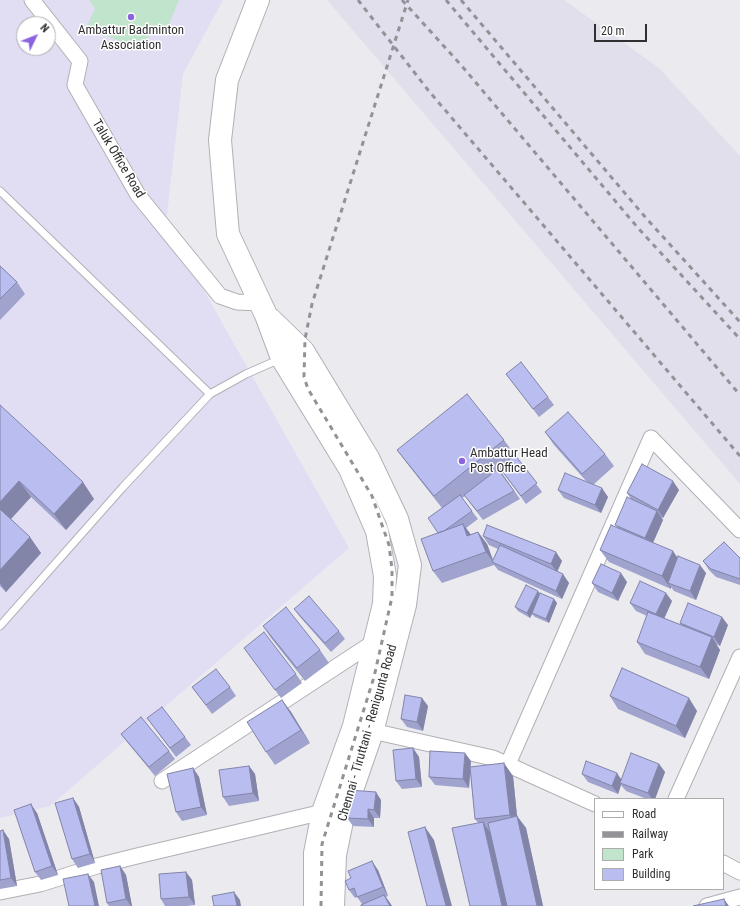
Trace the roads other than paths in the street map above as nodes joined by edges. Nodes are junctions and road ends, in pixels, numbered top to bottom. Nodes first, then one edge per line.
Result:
1 (32, 0) edge
2 (258, 0) edge
3 (0, 191) edge
4 (264, 309) junction
5 (282, 358) junction
6 (210, 394) junction
7 (740, 530) edge
8 (0, 626) edge
9 (374, 642) junction
10 (740, 657) edge
11 (363, 729) junction
12 (508, 764) junction
13 (162, 781) dead end
14 (676, 798) edge
15 (594, 804) edge
16 (323, 812) junction
17 (724, 864) edge
18 (740, 872) edge
19 (0, 892) edge
20 (740, 897) edge
21 (315, 906) edge
22 (333, 906) edge
23 (707, 906) edge

1 - 4 street, Taluk Office Road
2 - 4 highway, Chennai - Tiruttani - Renigunta Road
3 - 6 lane
4 - 5 highway, Chennai - Tiruttani - Renigunta Road
4 - 11 highway, Chennai - Tiruttani - Renigunta Road
5 - 6 lane
5 - 9 highway, Chennai - Tiruttani - Renigunta Road
6 - 8 lane
7 - 12 street
9 - 11 highway, Chennai - Tiruttani - Renigunta Road
9 - 13 street
10 - 14 street
11 - 12 street
11 - 16 highway, Chennai - Tiruttani - Renigunta Road
11 - 22 highway, Chennai - Tiruttani - Renigunta Road
12 - 15 street
16 - 19 street
16 - 21 highway, Chennai - Tiruttani - Renigunta Road
17 - 18 street
20 - 23 street

